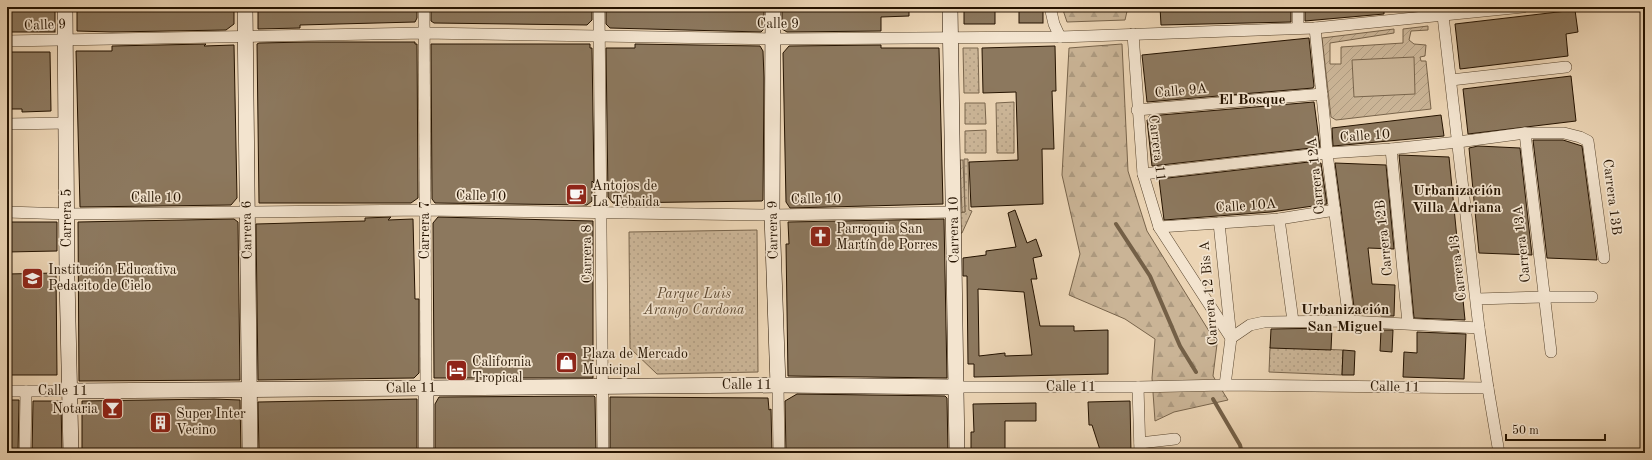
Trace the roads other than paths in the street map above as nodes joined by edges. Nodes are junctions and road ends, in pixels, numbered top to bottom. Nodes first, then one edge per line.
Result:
1 (65, 7) edge
2 (245, 7) edge
3 (424, 7) edge
4 (599, 7) edge
5 (773, 7) edge
6 (950, 7) edge
7 (1050, 7) edge
8 (1298, 7) edge
9 (1524, 7) edge
10 (1442, 11) edge
11 (1298, 28) junction
12 (1315, 28) junction
13 (424, 33) junction
14 (1134, 34) junction
15 (246, 35) junction
16 (599, 36) junction
17 (1060, 37) junction
18 (65, 39) junction
19 (773, 39) junction
20 (950, 39) junction
21 (7, 41) edge
22 (1566, 67) dead end
23 (1451, 80) junction
24 (1322, 94) junction
25 (1137, 110) junction
26 (67, 123) junction
27 (7, 124) edge
28 (1525, 133) junction
29 (1588, 141) joint
30 (1458, 142) junction
31 (1390, 149) junction
32 (1326, 153) junction
33 (1143, 174) junction
34 (425, 210) junction
35 (1335, 210) junction
36 (7, 212) edge
37 (247, 212) junction
38 (601, 212) junction
39 (954, 212) junction
40 (68, 214) junction
41 (772, 215) junction
42 (1279, 219) junction
43 (1219, 223) junction
44 (1160, 227) junction
45 (1604, 258) dead end
46 (1543, 296) junction
47 (1592, 297) dead end
48 (1477, 299) junction
49 (1293, 321) junction
50 (1349, 321) junction
51 (1408, 323) junction
52 (1479, 328) junction
53 (1231, 338) junction
54 (1551, 352) dead end
55 (778, 385) junction
56 (1225, 385) junction
57 (604, 386) junction
58 (426, 387) junction
59 (956, 387) junction
60 (1138, 387) junction
61 (1488, 388) junction
62 (250, 390) junction
63 (7, 391) edge
64 (26, 391) junction
65 (70, 391) junction
66 (1175, 439) dead end
67 (1140, 448) edge
68 (26, 453) edge
69 (71, 453) edge
70 (250, 453) edge
71 (426, 453) edge
72 (603, 453) edge
73 (779, 453) edge
74 (957, 453) edge
75 (1499, 453) edge

1 - 18 main road, Carrera 5
2 - 15 main road, Carrera 6
3 - 13 street, Carrera 7
4 - 16 street, Carrera 8
5 - 19 main road, Carrera 9
6 - 20 main road, Carrera 10
7 - 17 street
8 - 11 street
9 - 10 street, Calle 9
10 - 12 street, Calle 9
10 - 23 street, Carrera 13
11 - 12 street, Calle 9
11 - 14 street, Calle 9
12 - 24 street, Carrera 12A
13 - 15 street, Calle 9
13 - 16 street, Calle 9
13 - 34 street, Carrera 7
14 - 17 street, Calle 9
14 - 25 street, Carrera 11
15 - 18 street, Calle 9
15 - 37 main road, Carrera 6
16 - 19 street, Calle 9
16 - 38 street, Carrera 8
17 - 20 street, Calle 9
18 - 21 street, Calle 9
18 - 26 main road, Carrera 5
19 - 20 street, Calle 9
19 - 41 main road, Carrera 9
20 - 39 main road, Carrera 10
22 - 23 street
23 - 30 street, Carrera 13
24 - 25 street, Calle 9A
24 - 32 street, Carrera 12A
25 - 33 street, Carrera 11
26 - 27 street
26 - 40 main road, Carrera 5
28 - 29 street, Calle 10
28 - 30 street, Calle 10
28 - 46 street, Carrera 13A
29 - 45 street, Carrera 13B
30 - 31 street, Calle 10
30 - 48 street, Carrera 13
31 - 32 street, Calle 10
31 - 51 street, Carrera 12B
32 - 33 street, Calle 10
32 - 35 street, Carrera 12A
33 - 44 street, Carrera 11
34 - 37 street, Calle 10
34 - 38 street, Calle 10
34 - 58 street, Carrera 7
35 - 42 street, Calle 10A
35 - 50 street, Carrera 12A
36 - 40 street, Calle 10
37 - 40 street, Calle 10
37 - 62 main road, Carrera 6
38 - 41 street, Calle 10
38 - 57 street, Carrera 8
39 - 41 street, Calle 10
39 - 59 main road, Carrera 10
40 - 65 main road, Carrera 5
41 - 55 main road, Carrera 9
42 - 43 street, Calle 10A
42 - 49 street
43 - 44 street, Calle 10A
43 - 53 street, Carrera 12 Bis A
44 - 53 street, Carrera 11
46 - 47 street
46 - 48 street
46 - 54 street, Carrera 13A
48 - 52 street, Carrera 13
49 - 50 street
49 - 53 street
50 - 51 street
51 - 52 street
52 - 61 street, Carrera 13
53 - 56 street, Carrera 12 Bis A
55 - 57 main road, Calle 11
55 - 59 main road, Calle 11
55 - 73 street, Carrera 9
56 - 60 street, Calle 11
56 - 61 street, Calle 11
57 - 58 main road, Calle 11
57 - 72 street, Carrera 8
58 - 62 main road, Calle 11
58 - 71 main road, Carrera 7
59 - 60 street, Calle 11
59 - 74 main road, Carrera 10
60 - 67 street
61 - 75 street, Carrera 13
62 - 65 main road, Calle 11
62 - 70 main road, Carrera 6
63 - 64 street, Calle 11
64 - 65 street, Calle 11
64 - 68 street
65 - 69 main road, Carrera 5
66 - 67 street

